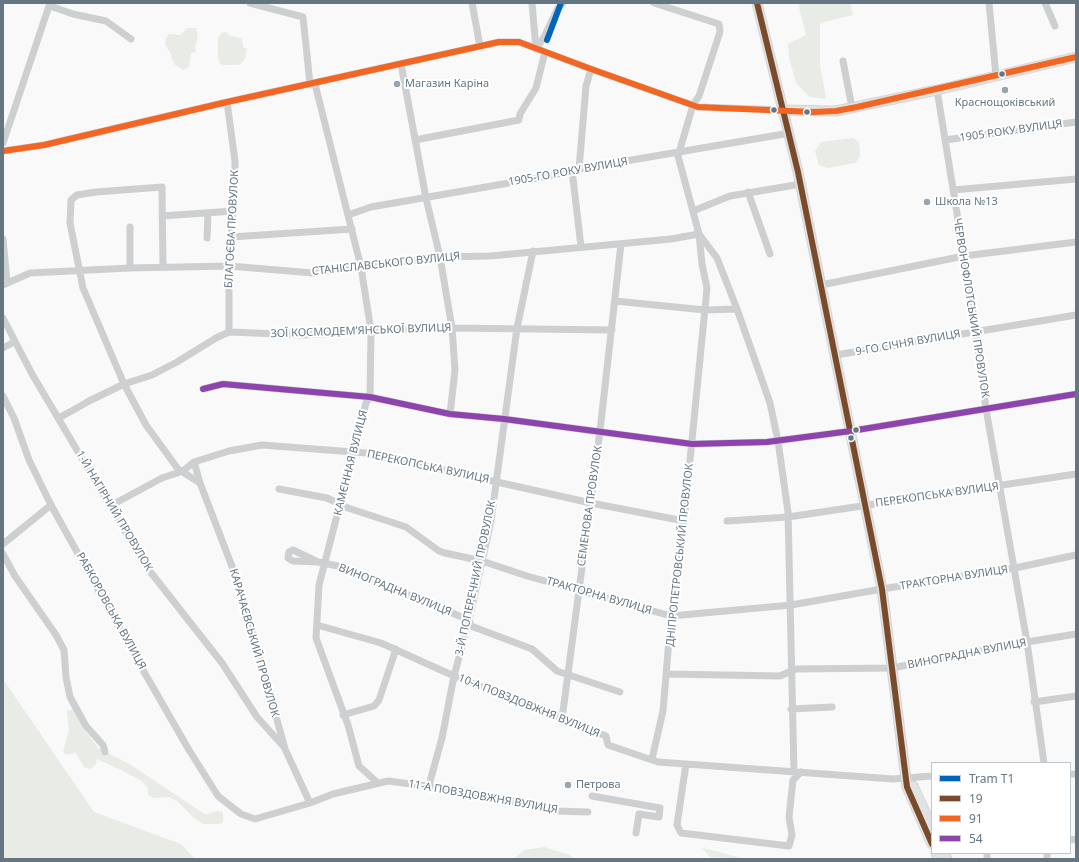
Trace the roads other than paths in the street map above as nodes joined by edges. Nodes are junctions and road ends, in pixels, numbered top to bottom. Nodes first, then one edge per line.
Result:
1 (250, 3) edge
2 (472, 3) edge
3 (532, 3) edge
4 (654, 3) edge
5 (757, 3) edge
6 (989, 3) edge
7 (1044, 3) edge
8 (50, 4) edge
9 (560, 5) edge
10 (1055, 26) dead end
11 (131, 39) dead end
12 (480, 46) junction
13 (536, 49) junction
14 (545, 52) junction
15 (1076, 57) edge
16 (843, 61) dead end
17 (401, 64) junction
18 (591, 69) junction
19 (996, 76) junction
20 (312, 83) junction
21 (937, 90) junction
22 (227, 102) junction
23 (693, 105) junction
24 (852, 108) junction
25 (784, 110) junction
26 (1076, 122) edge
27 (790, 133) junction
28 (415, 140) junction
29 (945, 140) junction
30 (3, 143) edge
31 (3, 151) edge
32 (680, 152) junction
33 (575, 170) junction
34 (1076, 179) edge
35 (801, 184) junction
36 (953, 190) junction
37 (748, 192) junction
38 (426, 198) junction
39 (693, 211) junction
40 (233, 212) junction
41 (208, 213) junction
42 (348, 215) junction
43 (162, 216) junction
44 (130, 227) dead end
45 (352, 229) junction
46 (699, 234) junction
47 (231, 237) junction
48 (207, 238) dead end
49 (3, 239) edge
50 (1076, 242) edge
51 (620, 244) junction
52 (581, 247) junction
53 (533, 251) junction
54 (770, 254) dead end
55 (964, 256) junction
56 (440, 257) junction
57 (229, 266) junction
58 (163, 267) junction
59 (130, 268) junction
60 (360, 268) junction
61 (79, 271) junction
62 (5, 283) edge
63 (821, 285) junction
64 (615, 301) junction
65 (738, 309) junction
66 (705, 310) junction
67 (1076, 315) edge
68 (3, 318) edge
69 (452, 328) junction
70 (517, 328) junction
71 (371, 330) junction
72 (612, 330) junction
73 (976, 331) junction
74 (229, 332) junction
75 (14, 342) junction
76 (3, 348) edge
77 (836, 355) junction
78 (124, 384) junction
79 (202, 389) dead end
80 (1076, 394) edge
81 (3, 396) edge
82 (370, 397) junction
83 (986, 409) junction
84 (450, 414) junction
85 (59, 418) junction
86 (504, 419) junction
87 (600, 431) junction
88 (851, 431) junction
89 (778, 440) junction
90 (692, 444) junction
91 (354, 452) junction
92 (194, 462) junction
93 (183, 471) junction
94 (1076, 474) edge
95 (497, 481) junction
96 (200, 483) junction
97 (1001, 486) junction
98 (279, 489) dead end
99 (591, 502) junction
100 (340, 504) junction
101 (51, 505) junction
102 (865, 505) junction
103 (110, 506) junction
104 (788, 517) junction
105 (684, 521) junction
106 (727, 521) dead end
107 (3, 544) edge
108 (3, 554) edge
109 (1076, 555) edge
110 (482, 561) junction
111 (322, 562) junction
112 (1015, 568) junction
113 (578, 589) junction
114 (882, 589) junction
115 (791, 606) junction
116 (671, 616) junction
117 (469, 620) junction
118 (317, 625) junction
119 (1076, 634) edge
120 (1027, 642) junction
121 (396, 649) junction
122 (892, 668) junction
123 (792, 672) junction
124 (668, 674) junction
125 (454, 676) junction
126 (567, 676) junction
127 (620, 692) dead end
128 (1076, 696) edge
129 (1034, 702) junction
130 (832, 707) dead end
131 (791, 709) junction
132 (343, 714) junction
133 (562, 719) junction
134 (285, 749) junction
135 (105, 752) dead end
136 (652, 759) junction
137 (1044, 762) edge
138 (686, 764) junction
139 (798, 771) junction
140 (931, 776) edge
141 (905, 777) junction
142 (378, 783) junction
143 (429, 785) junction
144 (592, 796) dead end
145 (310, 803) junction
146 (588, 812) dead end
147 (241, 814) joint
148 (931, 825) edge
149 (636, 833) dead end
150 (931, 842) edge

1 - 20 street, КАМЄННАЯ ВУЛИЦЯ
2 - 12 street
3 - 13 street
4 - 23 street
5 - 25 main road
6 - 19 street
7 - 10 street
8 - 11 street
8 - 30 street
9 - 13 street
12 - 13 street
12 - 17 street
13 - 14 street
14 - 18 street
14 - 28 street
15 - 19 main road
16 - 24 street
17 - 20 street
17 - 28 street
18 - 23 street
18 - 33 street
19 - 21 main road
20 - 22 street
20 - 42 street, КАМЄННАЯ ВУЛИЦЯ
21 - 24 main road
21 - 29 street, ЧЕРВОНОФЛОТСЬКИЙ ПРОВУЛОК
22 - 31 street
22 - 40 street, БЛАГОЄВА ПРОВУЛОК
23 - 25 street
23 - 32 street
24 - 25 main road
25 - 27 main road
26 - 29 street, 1905 РОКУ ВУЛИЦЯ
27 - 32 street, 1905-ГО РОКУ ВУЛИЦЯ
27 - 35 main road
28 - 38 street
29 - 36 street, ЧЕРВОНОФЛОТСЬКИЙ ПРОВУЛОК
32 - 33 street, 1905-ГО РОКУ ВУЛИЦЯ
32 - 39 street
33 - 38 street, 1905-ГО РОКУ ВУЛИЦЯ
33 - 52 street
34 - 36 street
35 - 37 street
35 - 63 main road
36 - 55 street, ЧЕРВОНОФЛОТСЬКИЙ ПРОВУЛОК
37 - 39 street
37 - 54 street
38 - 42 street, 1905-ГО РОКУ ВУЛИЦЯ
38 - 56 street
39 - 46 street
40 - 41 street
40 - 47 street, БЛАГОЄВА ПРОВУЛОК
41 - 43 street
41 - 48 street
42 - 45 street, КАМЄННАЯ ВУЛИЦЯ
43 - 58 street
43 - 61 street
44 - 59 street
45 - 47 street
45 - 60 street, КАМЄННАЯ ВУЛИЦЯ
46 - 51 street, СТАНІСЛАВСЬКОГО ВУЛИЦЯ
46 - 65 street
46 - 66 street, ДНІПРОПЕТРОВСЬКИЙ ПРОВУЛОК
47 - 57 street, БЛАГОЄВА ПРОВУЛОК
49 - 62 street
50 - 55 street
51 - 52 street, СТАНІСЛАВСЬКОГО ВУЛИЦЯ
51 - 64 street, СЕМЕНОВА ПРОВУЛОК
52 - 53 street, СТАНІСЛАВСЬКОГО ВУЛИЦЯ
53 - 56 street, СТАНІСЛАВСЬКОГО ВУЛИЦЯ
53 - 70 street, 3-Й ПОПЕРЕЧНИЙ ПРОВУЛОК
55 - 63 street
55 - 73 street, ЧЕРВОНОФЛОТСЬКИЙ ПРОВУЛОК
56 - 60 street, СТАНІСЛАВСЬКОГО ВУЛИЦЯ
56 - 69 street
57 - 58 street, СТАНІСЛАВСЬКОГО ВУЛИЦЯ
57 - 60 street, СТАНІСЛАВСЬКОГО ВУЛИЦЯ
57 - 74 street, БЛАГОЄВА ПРОВУЛОК
58 - 59 street, СТАНІСЛАВСЬКОГО ВУЛИЦЯ
59 - 61 street, СТАНІСЛАВСЬКОГО ВУЛИЦЯ
60 - 71 street, КАМЄННАЯ ВУЛИЦЯ
61 - 62 street, СТАНІСЛАВСЬКОГО ВУЛИЦЯ
61 - 78 street
63 - 77 main road
64 - 66 street
64 - 72 street, СЕМЕНОВА ПРОВУЛОК
65 - 66 street
65 - 89 street
66 - 90 street, ДНІПРОПЕТРОВСЬКИЙ ПРОВУЛОК
67 - 73 street, 9-ГО СІЧНЯ ВУЛИЦЯ
68 - 75 street, 1-Й НАГІРНИЙ ПРОВУЛОК
69 - 70 street, ЗОЇ КОСМОДЕМ’ЯНСЬКОЇ ВУЛИЦЯ
69 - 71 street, ЗОЇ КОСМОДЕМ’ЯНСЬКОЇ ВУЛИЦЯ
69 - 84 street
70 - 72 street, ЗОЇ КОСМОДЕМ’ЯНСЬКОЇ ВУЛИЦЯ
70 - 86 street, 3-Й ПОПЕРЕЧНИЙ ПРОВУЛОК
71 - 74 street, ЗОЇ КОСМОДЕМ’ЯНСЬКОЇ ВУЛИЦЯ
71 - 82 street, КАМЄННАЯ ВУЛИЦЯ
72 - 87 street, СЕМЕНОВА ПРОВУЛОК
73 - 77 street, 9-ГО СІЧНЯ ВУЛИЦЯ
73 - 83 street, ЧЕРВОНОФЛОТСЬКИЙ ПРОВУЛОК
74 - 78 street, ЗОЇ КОСМОДЕМ’ЯНСЬКОЇ ВУЛИЦЯ
75 - 76 street
75 - 85 street, 1-Й НАГІРНИЙ ПРОВУЛОК
77 - 88 main road
78 - 85 street, ЗОЇ КОСМОДЕМ’ЯНСЬКОЇ ВУЛИЦЯ
78 - 93 street
79 - 82 street
80 - 83 street
81 - 101 street, РАБКОРОВСЬКА ВУЛИЦЯ
82 - 84 street
82 - 91 street, КАМЄННАЯ ВУЛИЦЯ
83 - 88 street
83 - 97 street, ЧЕРВОНОФЛОТСЬКИЙ ПРОВУЛОК
84 - 86 street
85 - 103 street, 1-Й НАГІРНИЙ ПРОВУЛОК
86 - 87 street
86 - 95 street, 3-Й ПОПЕРЕЧНИЙ ПРОВУЛОК
87 - 90 street
87 - 99 street, СЕМЕНОВА ПРОВУЛОК
88 - 89 street
88 - 102 main road
89 - 90 street
89 - 104 street
90 - 105 street, ДНІПРОПЕТРОВСЬКИЙ ПРОВУЛОК
91 - 92 street, ПЕРЕКОПСЬКА ВУЛИЦЯ
91 - 95 street, ПЕРЕКОПСЬКА ВУЛИЦЯ
91 - 100 street, КАМЄННАЯ ВУЛИЦЯ
92 - 93 street, ПЕРЕКОПСЬКА ВУЛИЦЯ
92 - 96 street, КАРАЧАЄВСЬКИЙ ПРОВУЛОК
93 - 96 street
93 - 103 street, ПЕРЕКОПСЬКА ВУЛИЦЯ
94 - 97 street, ПЕРЕКОПСЬКА ВУЛИЦЯ
95 - 99 street, ПЕРЕКОПСЬКА ВУЛИЦЯ
95 - 110 street, 3-Й ПОПЕРЕЧНИЙ ПРОВУЛОК
96 - 134 street, КАРАЧАЄВСЬКИЙ ПРОВУЛОК
97 - 102 street, ПЕРЕКОПСЬКА ВУЛИЦЯ
97 - 112 street, ЧЕРВОНОФЛОТСЬКИЙ ПРОВУЛОК
98 - 100 street, ТРАКТОРНА ВУЛИЦЯ
99 - 105 street, ПЕРЕКОПСЬКА ВУЛИЦЯ
99 - 113 street, СЕМЕНОВА ПРОВУЛОК
100 - 110 street, ТРАКТОРНА ВУЛИЦЯ
100 - 111 street, КАМЄННАЯ ВУЛИЦЯ
101 - 107 street
101 - 147 street, РАБКОРОВСЬКА ВУЛИЦЯ
102 - 104 street, ПЕРЕКОПСЬКА ВУЛИЦЯ
102 - 114 main road
103 - 134 street, 1-Й НАГІРНИЙ ПРОВУЛОК
104 - 106 street, ПЕРЕКОПСЬКА ВУЛИЦЯ
104 - 115 street
105 - 116 street, ДНІПРОПЕТРОВСЬКИЙ ПРОВУЛОК
108 - 135 street
109 - 112 street, ТРАКТОРНА ВУЛИЦЯ
110 - 113 street, ТРАКТОРНА ВУЛИЦЯ
110 - 117 street, 3-Й ПОПЕРЕЧНИЙ ПРОВУЛОК
111 - 117 street, ВИНОГРАДНА ВУЛИЦЯ
111 - 118 street, КАМЄННАЯ ВУЛИЦЯ
112 - 114 street, ТРАКТОРНА ВУЛИЦЯ
112 - 120 street, ЧЕРВОНОФЛОТСЬКИЙ ПРОВУЛОК
113 - 116 street, ТРАКТОРНА ВУЛИЦЯ
113 - 126 street, СЕМЕНОВА ПРОВУЛОК
114 - 115 street, ТРАКТОРНА ВУЛИЦЯ
114 - 122 main road
115 - 116 street, ТРАКТОРНА ВУЛИЦЯ
115 - 123 street
116 - 124 street, ДНІПРОПЕТРОВСЬКИЙ ПРОВУЛОК
117 - 125 street, 3-Й ПОПЕРЕЧНИЙ ПРОВУЛОК
117 - 126 street, ВИНОГРАДНА ВУЛИЦЯ
118 - 121 street, 10-А ПОВЗДОВЖНЯ ВУЛИЦЯ
118 - 132 street, КАМЄННАЯ ВУЛИЦЯ
119 - 120 street, ВИНОГРАДНА ВУЛИЦЯ
120 - 122 street, ВИНОГРАДНА ВУЛИЦЯ
120 - 129 street, ЧЕРВОНОФЛОТСЬКИЙ ПРОВУЛОК
121 - 125 street, 10-А ПОВЗДОВЖНЯ ВУЛИЦЯ
121 - 132 street
122 - 123 street, ВИНОГРАДНА ВУЛИЦЯ
122 - 141 main road
123 - 124 street, ВИНОГРАДНА ВУЛИЦЯ
123 - 131 street
124 - 136 street, ДНІПРОПЕТРОВСЬКИЙ ПРОВУЛОК
125 - 133 street, 10-А ПОВЗДОВЖНЯ ВУЛИЦЯ
125 - 143 street, 3-Й ПОПЕРЕЧНИЙ ПРОВУЛОК
126 - 127 street, ВИНОГРАДНА ВУЛИЦЯ
126 - 133 street, СЕМЕНОВА ПРОВУЛОК
128 - 129 street
129 - 137 street, ЧЕРВОНОФЛОТСЬКИЙ ПРОВУЛОК
130 - 131 street
131 - 139 street
132 - 142 street, КАМЄННАЯ ВУЛИЦЯ
133 - 136 street, 10-А ПОВЗДОВЖНЯ ВУЛИЦЯ
134 - 145 street, КАРАЧАЄВСЬКИЙ ПРОВУЛОК
136 - 138 street, 10-А ПОВЗДОВЖНЯ ВУЛИЦЯ
138 - 139 street, 10-А ПОВЗДОВЖНЯ ВУЛИЦЯ
138 - 139 street
139 - 141 street, 10-А ПОВЗДОВЖНЯ ВУЛИЦЯ
140 - 141 street, 10-А ПОВЗДОВЖНЯ ВУЛИЦЯ
141 - 148 main road
141 - 150 main road
142 - 143 street, 11-А ПОВЗДОВЖНЯ ВУЛИЦЯ
142 - 145 street, 11-А ПОВЗДОВЖНЯ ВУЛИЦЯ
143 - 146 street, 11-А ПОВЗДОВЖНЯ ВУЛИЦЯ
144 - 149 street
145 - 147 street, 11-А ПОВЗДОВЖНЯ ВУЛИЦЯ

